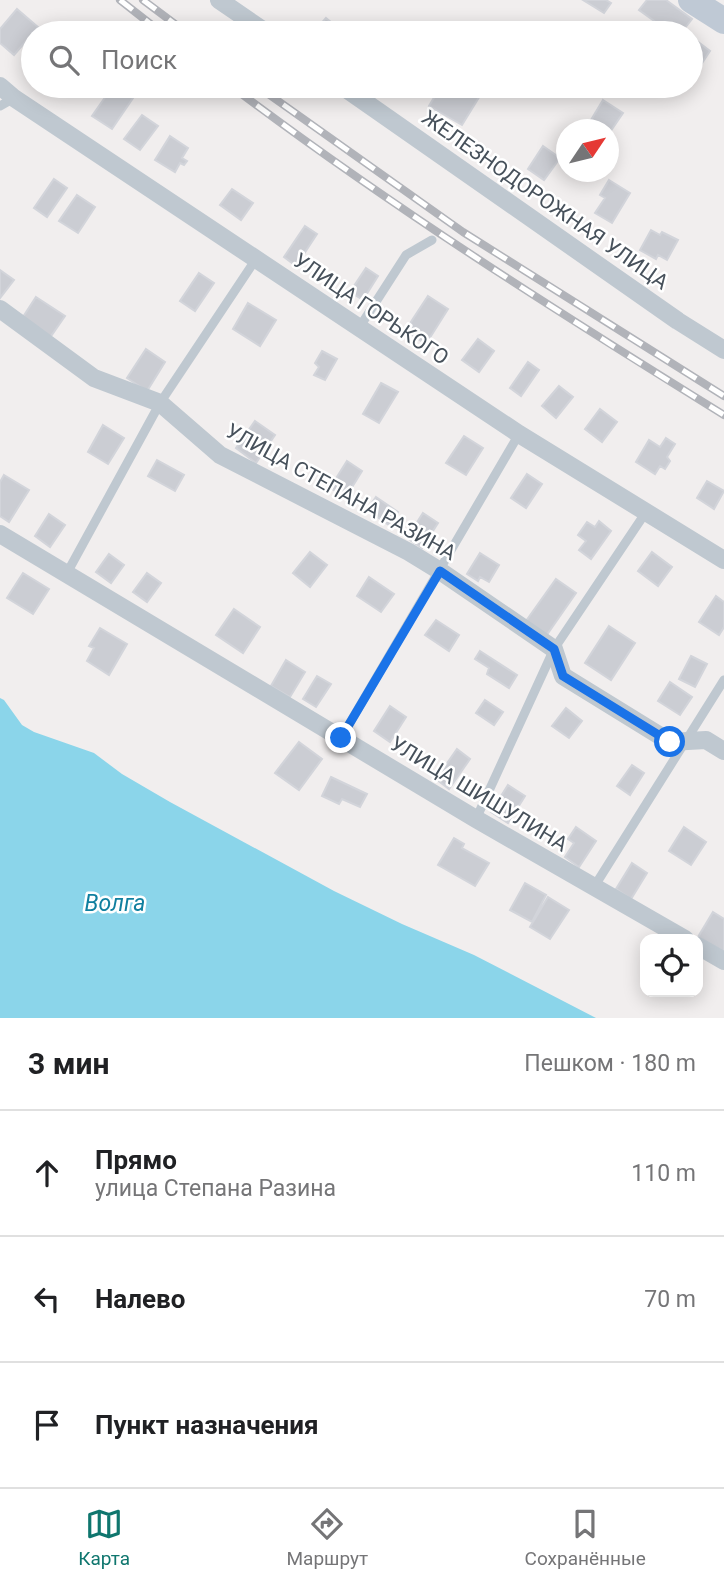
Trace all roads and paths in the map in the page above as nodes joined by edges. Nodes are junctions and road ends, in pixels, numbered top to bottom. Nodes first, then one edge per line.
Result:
1 (219, 0) edge
2 (691, 0) edge
3 (724, 20) edge
4 (250, 21) edge
5 (5, 96) edge
6 (359, 98) edge
7 (432, 240) dead end
8 (257, 260) junction
9 (0, 309) edge
10 (359, 328) junction
11 (724, 350) edge
12 (160, 402) junction
13 (519, 434) junction
14 (646, 512) junction
15 (0, 534) edge
16 (724, 560) edge
17 (440, 571) junction
18 (68, 573) junction
19 (554, 649) junction
20 (724, 680) edge
21 (341, 738) junction
22 (685, 740) junction
23 (724, 751) edge
24 (475, 819) junction
25 (594, 887) junction
26 (676, 934) edge
27 (703, 949) edge
28 (724, 961) edge

1 - 4 street
2 - 3 main road
5 - 8 street, УЛИЦА ГОРЬКОГО
6 - 11 street, ЖЕЛЕЗНОДОРОЖНАЯ УЛИЦА
7 - 10 lane
8 - 10 street, УЛИЦА ГОРЬКОГО
8 - 12 lane
9 - 12 street, УЛИЦА СТЕПАНА РАЗИНА
10 - 13 street, УЛИЦА ГОРЬКОГО
12 - 17 street, УЛИЦА СТЕПАНА РАЗИНА
12 - 18 lane
13 - 14 street, УЛИЦА ГОРЬКОГО
13 - 17 lane
14 - 16 street, УЛИЦА ГОРЬКОГО
14 - 19 lane
15 - 18 street, УЛИЦА ШИШУЛИНА
17 - 19 street, УЛИЦА СТЕПАНА РАЗИНА
17 - 21 lane
18 - 21 street, УЛИЦА ШИШУЛИНА
19 - 22 street
19 - 24 lane
20 - 22 lane
21 - 24 street, УЛИЦА ШИШУЛИНА
22 - 23 street
22 - 25 lane
24 - 25 street, УЛИЦА ШИШУЛИНА
25 - 26 street, УЛИЦА ШИШУЛИНА
27 - 28 street

